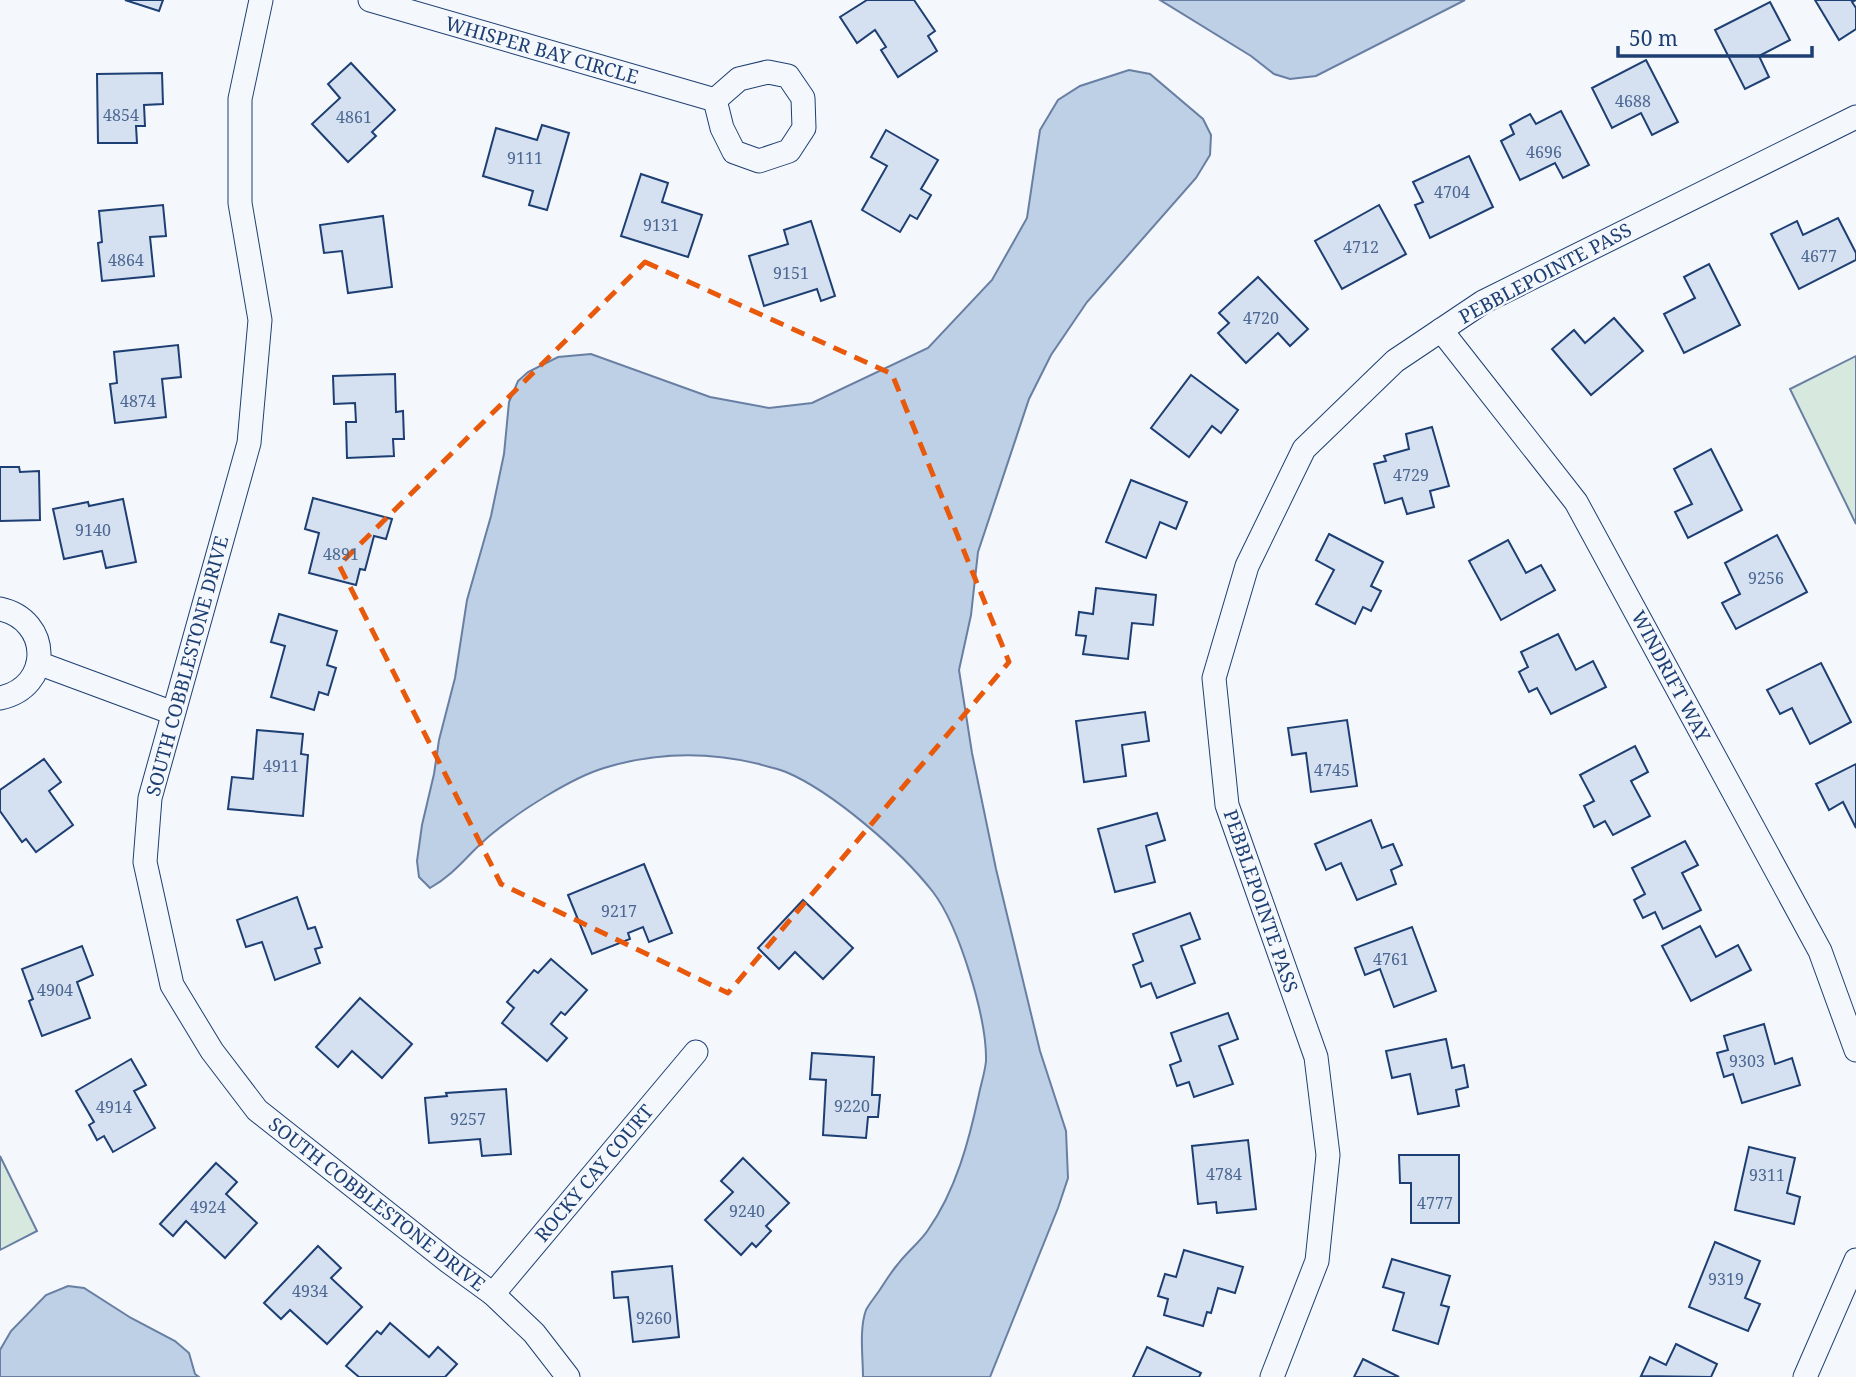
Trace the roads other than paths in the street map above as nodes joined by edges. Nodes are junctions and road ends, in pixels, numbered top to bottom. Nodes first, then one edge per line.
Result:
1 (261, 0) edge
2 (370, 0) edge
3 (715, 100) dead end
4 (1856, 117) edge
5 (1441, 330) junction
6 (0, 608) edge
7 (38, 663) junction
8 (0, 698) edge
9 (173, 713) junction
10 (1856, 1049) edge
11 (696, 1052) dead end
12 (1856, 1260) edge
13 (493, 1294) junction
14 (568, 1377) edge
15 (1272, 1377) edge
16 (1805, 1377) edge

1 - 9 street, SOUTH COBBLESTONE DRIVE
2 - 3 street, WHISPER BAY CIRCLE
4 - 5 street, PEBBLEPOINTE PASS
5 - 10 street, WINDRIFT WAY
5 - 15 street, PEBBLEPOINTE PASS
6 - 7 street
7 - 8 street
7 - 9 street
9 - 13 street, SOUTH COBBLESTONE DRIVE
11 - 13 street, ROCKY CAY COURT
12 - 16 street
13 - 14 street, SOUTH COBBLESTONE DRIVE

